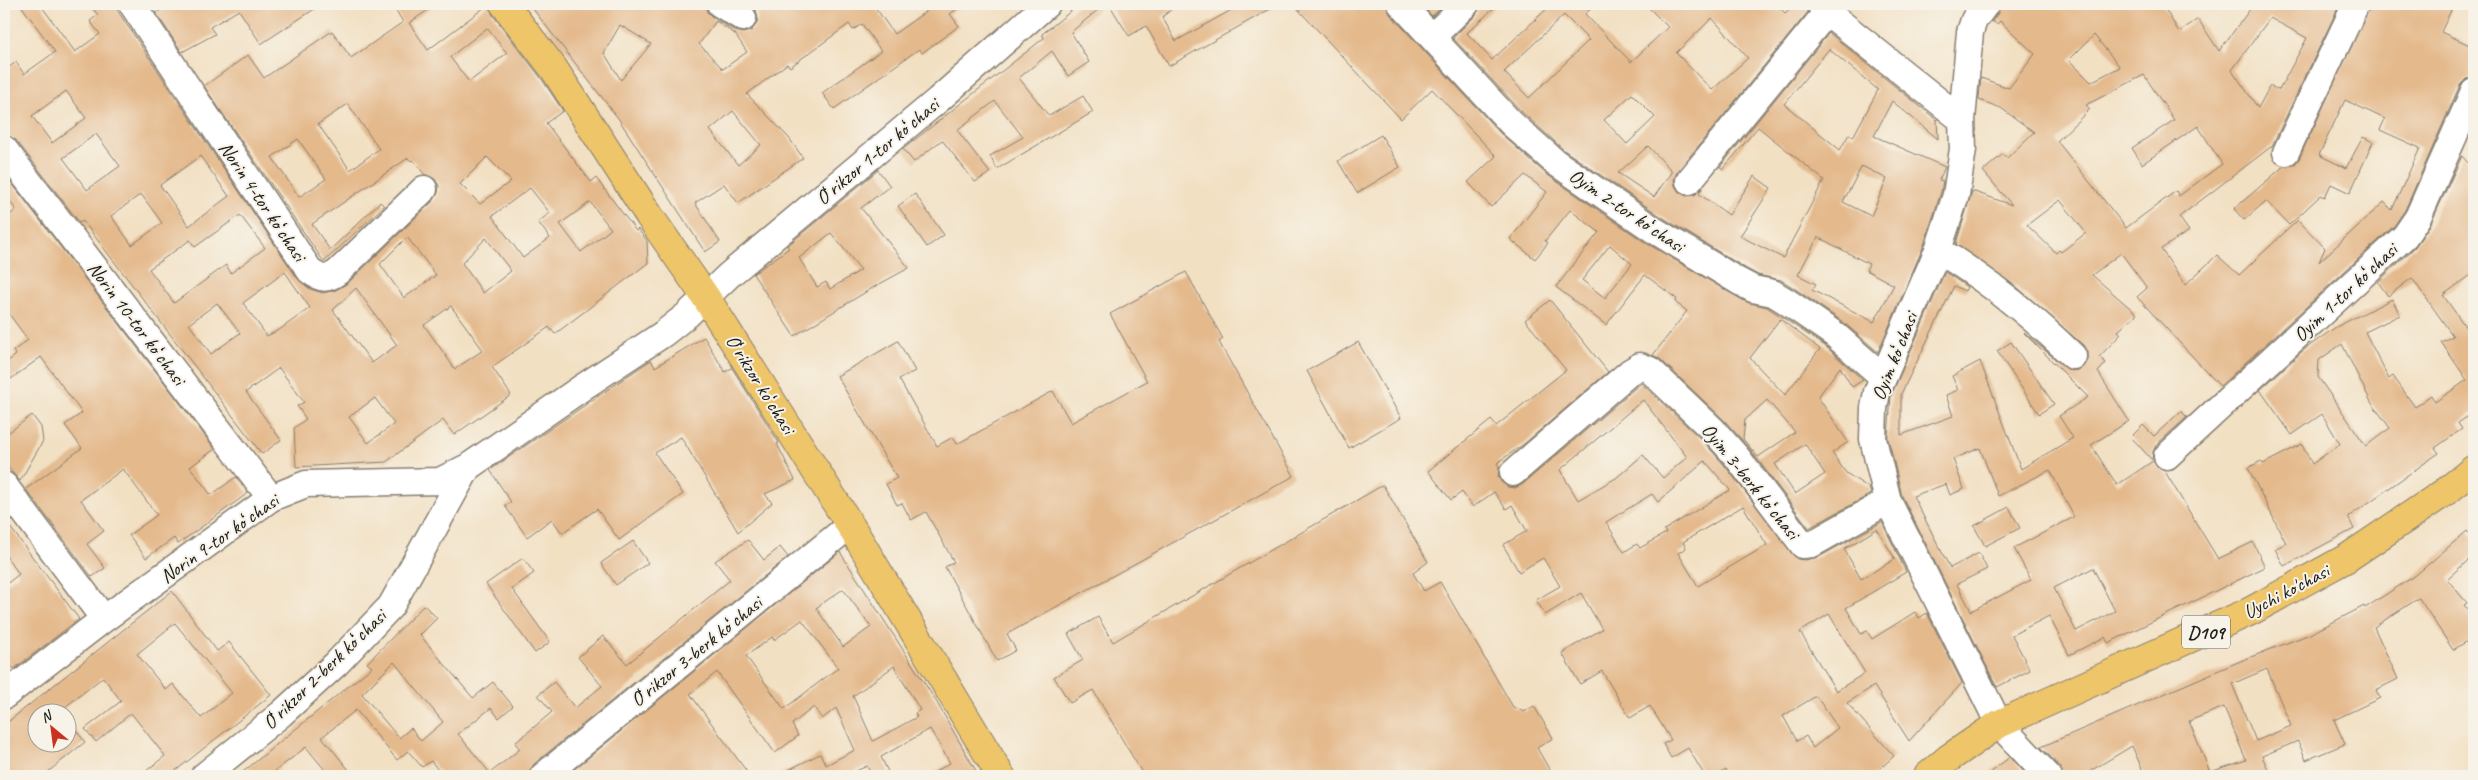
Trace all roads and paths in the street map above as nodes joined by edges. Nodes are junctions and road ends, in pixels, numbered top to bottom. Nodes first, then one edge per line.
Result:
1 (132, 4) edge
2 (504, 4) edge
3 (720, 4) edge
4 (1047, 4) edge
5 (1401, 4) edge
6 (1466, 4) edge
7 (1986, 4) edge
8 (2356, 4) edge
9 (1823, 8) edge
10 (743, 18) dead end
11 (1432, 37) junction
12 (2474, 91) edge
13 (1962, 120) junction
14 (4, 149) edge
15 (2286, 152) dead end
16 (1689, 181) dead end
17 (424, 189) dead end
18 (1938, 250) junction
19 (705, 296) junction
20 (2073, 356) dead end
21 (1883, 377) junction
22 (2167, 456) dead end
23 (468, 467) junction
24 (2474, 469) edge
25 (1513, 473) dead end
26 (4, 485) edge
27 (271, 498) junction
28 (1888, 501) junction
29 (850, 525) junction
30 (104, 619) junction
31 (4, 696) edge
32 (1999, 724) junction
33 (204, 776) edge
34 (543, 776) edge
35 (1001, 776) edge
36 (1928, 776) edge
37 (2048, 776) edge

1 - 17 street, Norin 4-tor koʻchasi
2 - 19 main road, Oʻrikzor koʻchasi
3 - 10 street
4 - 19 street, Oʻrikzor 1-tor koʻchasi
5 - 11 street, Oyim 2-tor koʻchasi
6 - 11 street
7 - 13 street, Oyim koʻchasi
8 - 15 street
9 - 13 street
9 - 16 street
11 - 21 street, Oyim 2-tor koʻchasi
12 - 22 street, Oyim 1-tor koʻchasi
13 - 18 street, Oyim koʻchasi
14 - 27 street, Norin 10-tor koʻchasi
18 - 20 street
18 - 21 street, Oyim koʻchasi
19 - 23 street, Oʻrikzor 1-tor koʻchasi
19 - 29 main road, Oʻrikzor koʻchasi
21 - 28 street, Oyim koʻchasi
23 - 27 street, Norin 9-tor koʻchasi
23 - 33 street, Oʻrikzor 2-berk koʻchasi
24 - 32 main road, Uychi ko'chasi / D109
25 - 28 street, Oyim 3-berk koʻchasi
26 - 30 street
27 - 30 street, Norin 9-tor koʻchasi
28 - 32 street, Oyim koʻchasi
29 - 34 street, Oʻrikzor 3-berk koʻchasi
29 - 35 main road, Oʻrikzor koʻchasi
30 - 31 street, Norin 9-tor koʻchasi
32 - 36 main road, Uychi ko'chasi / D109
32 - 37 street, Oyim koʻchasi

